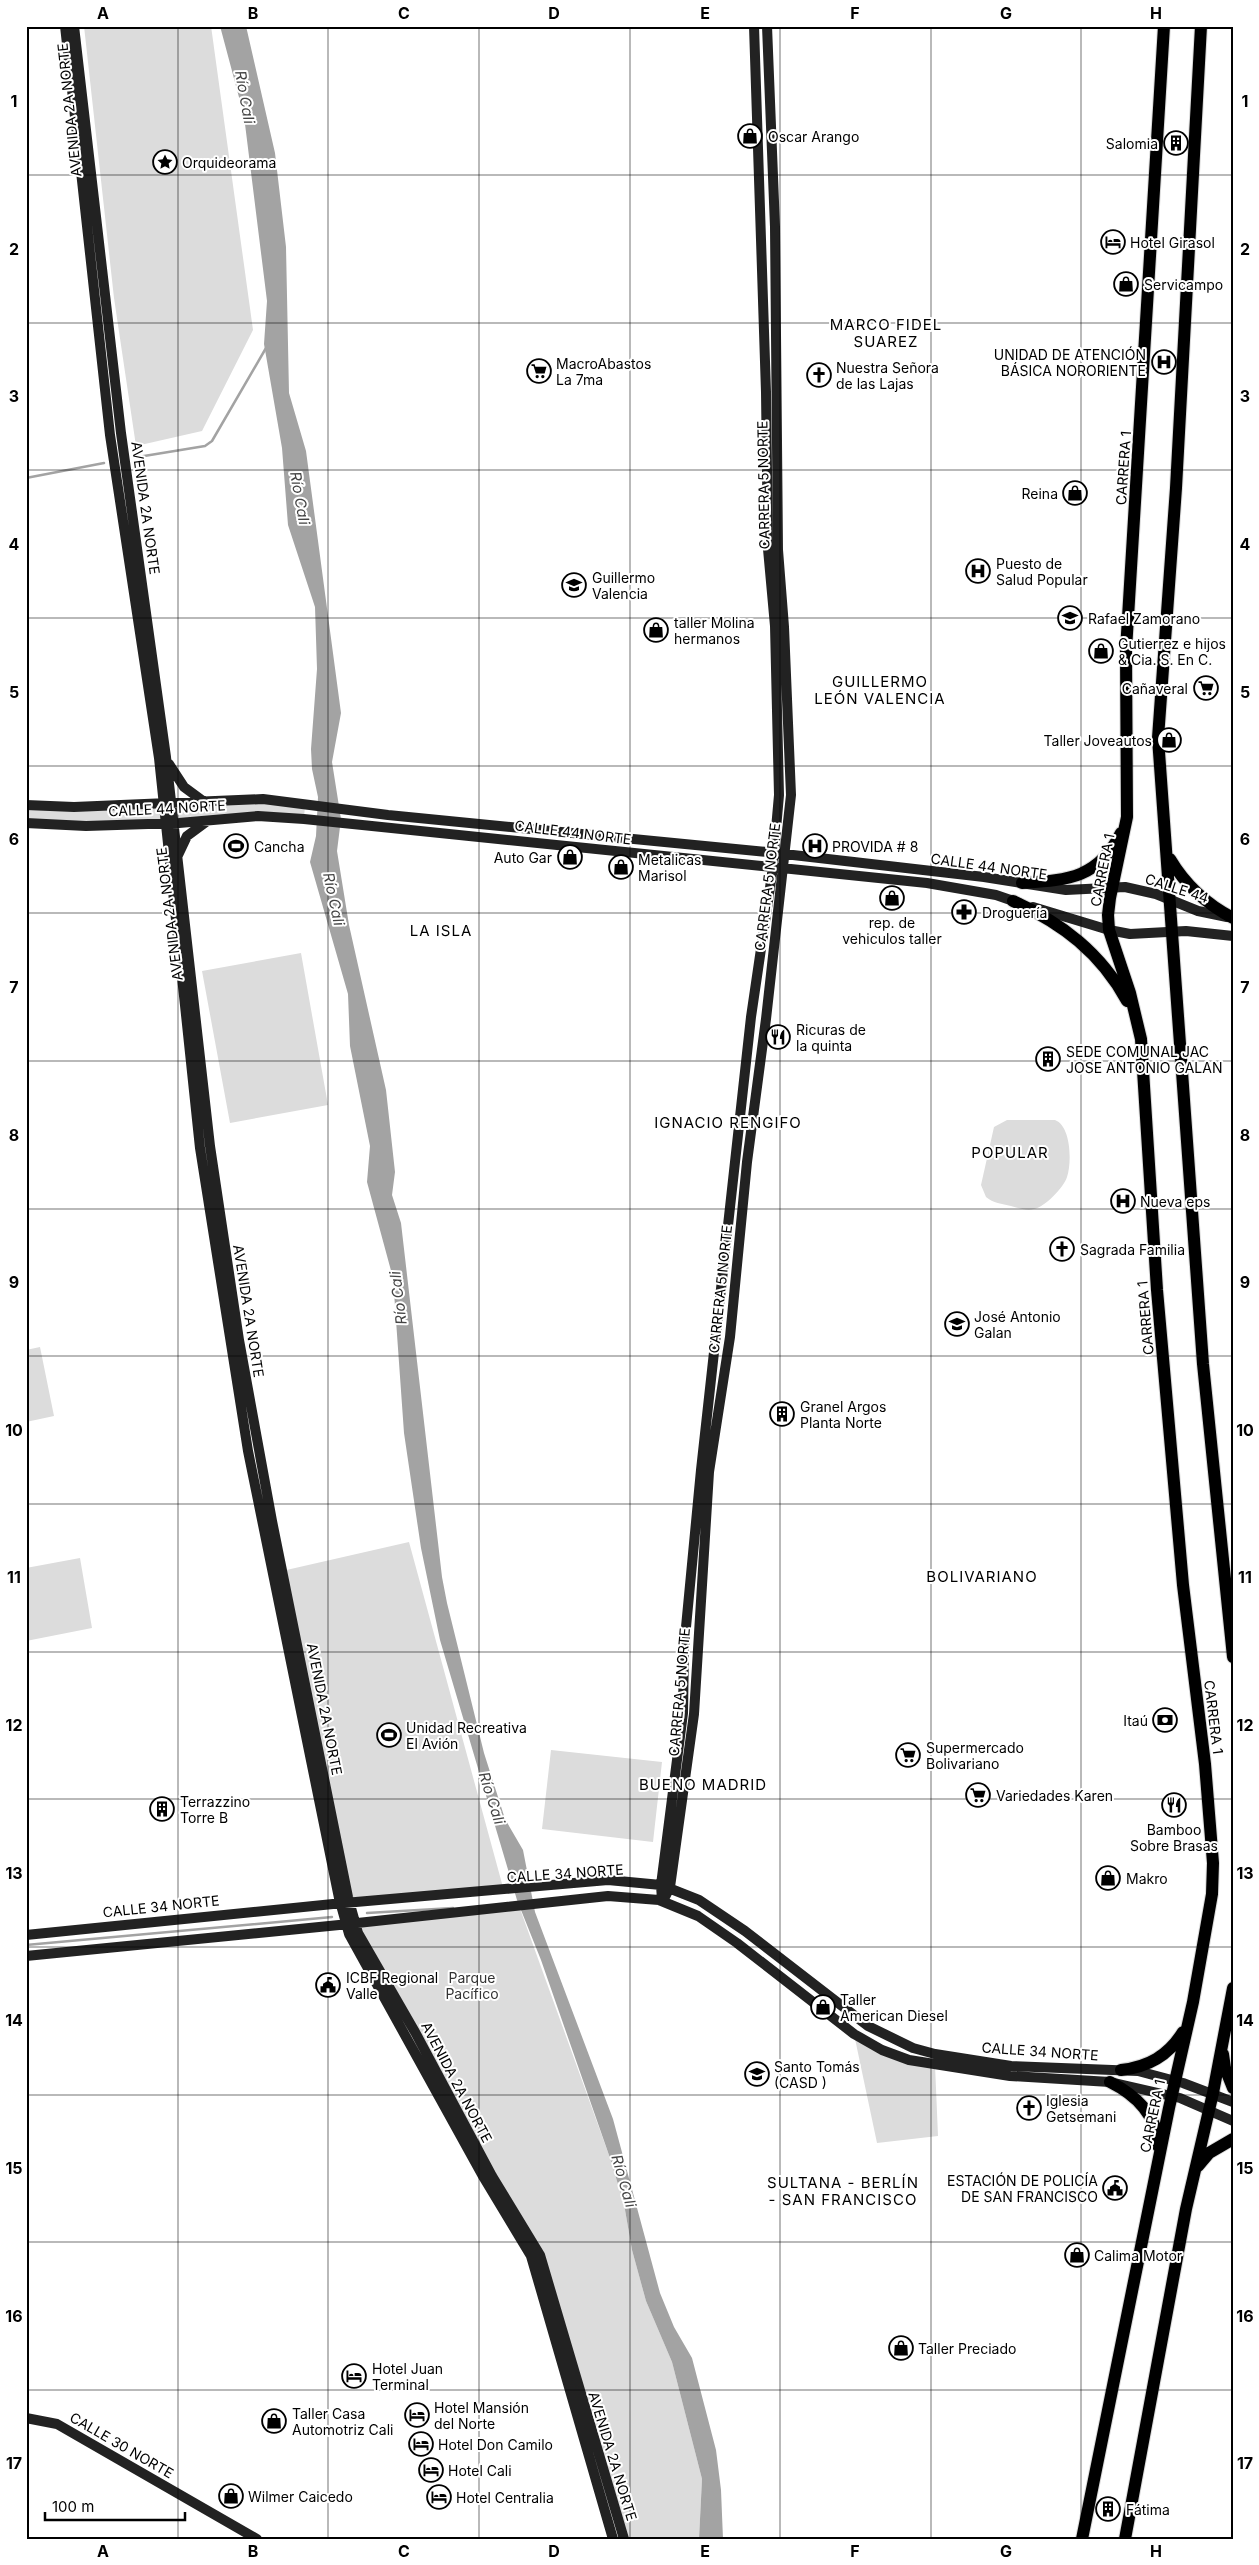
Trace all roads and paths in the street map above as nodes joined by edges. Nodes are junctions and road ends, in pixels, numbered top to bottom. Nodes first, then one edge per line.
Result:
1 (65, 26) edge
2 (74, 26) edge
3 (754, 26) edge
4 (767, 26) edge
5 (1164, 26) edge
6 (1201, 26) edge
7 (166, 758) junction
8 (203, 801) junction
9 (167, 802) junction
10 (26, 805) edge
11 (1127, 817) junction
12 (210, 820) junction
13 (26, 823) edge
14 (169, 823) junction
15 (780, 854) junction
16 (1167, 855) junction
17 (177, 858) junction
18 (778, 867) junction
19 (1022, 883) junction
20 (1112, 886) junction
21 (1013, 901) junction
22 (1171, 902) junction
23 (1233, 918) edge
24 (1109, 930) junction
25 (1172, 932) junction
26 (1233, 936) edge
27 (1138, 1026) junction
28 (1230, 1604) edge
29 (1231, 1621) edge
30 (1233, 1657) edge
31 (665, 1886) junction
32 (663, 1901) junction
33 (345, 1903) junction
34 (351, 1924) junction
35 (26, 1935) edge
36 (26, 1956) edge
37 (1233, 1988) edge
38 (836, 2003) junction
39 (827, 2013) junction
40 (1188, 2019) junction
41 (1223, 2038) junction
42 (1121, 2070) junction
43 (1175, 2080) junction
44 (1110, 2082) junction
45 (1233, 2088) edge
46 (1213, 2093) junction
47 (1172, 2096) junction
48 (1233, 2102) edge
49 (1209, 2109) junction
50 (1233, 2121) edge
51 (1233, 2139) edge
52 (1158, 2159) junction
53 (1195, 2170) junction
54 (26, 2418) edge
55 (257, 2539) edge
56 (614, 2539) edge
57 (624, 2539) edge
58 (1082, 2539) edge
59 (1125, 2539) edge

1 - 9 main road, AVENIDA 2A NORTE
2 - 7 main road, AVENIDA 2A NORTE
3 - 15 main road, CARRERA 5 NORTE
4 - 15 main road, CARRERA 5 NORTE
5 - 11 main road, CARRERA 1
6 - 16 main road
7 - 8 main road
7 - 9 main road, AVENIDA 2A NORTE
8 - 9 main road, CALLE 44 NORTE
8 - 15 main road, CALLE 44 NORTE
9 - 10 main road, CALLE 44 NORTE
9 - 14 main road, AVENIDA 2A NORTE
11 - 19 main road
11 - 20 main road, CARRERA 1
12 - 14 main road, CALLE 44 NORTE
12 - 17 main road
12 - 18 main road, CALLE 44 NORTE
13 - 14 main road, CALLE 44 NORTE
14 - 17 main road, AVENIDA 2A NORTE
14 - 33 main road, AVENIDA 2A NORTE
15 - 18 main road, CARRERA 5 NORTE
15 - 19 main road, CALLE 44 NORTE
16 - 22 main road
16 - 23 main road
17 - 33 main road, AVENIDA 2A NORTE
18 - 21 main road, CALLE 44 NORTE
18 - 31 main road, CARRERA 5 NORTE
18 - 31 main road, CARRERA 5 NORTE
19 - 20 main road, CALLE 44 NORTE
20 - 22 main road, CALLE 44
20 - 24 main road, CARRERA 1
21 - 24 main road, CALLE 44 NORTE
21 - 27 main road
22 - 23 main road, CALLE 44
22 - 25 main road
24 - 25 main road
24 - 27 main road, CARRERA 1
25 - 26 main road
25 - 28 main road
27 - 40 main road, CARRERA 1
28 - 29 main road
29 - 30 main road
31 - 32 main road, CARRERA 5 NORTE
31 - 33 main road, CALLE 34 NORTE
31 - 38 main road, CALLE 34 NORTE
32 - 34 main road, CALLE 34 NORTE
32 - 39 main road, CALLE 34 NORTE
33 - 34 main road, AVENIDA 2A NORTE
33 - 35 main road, CALLE 34 NORTE
34 - 36 main road, CALLE 34 NORTE
34 - 56 main road, AVENIDA 2A NORTE
34 - 57 main road, AVENIDA 2A NORTE
37 - 41 main road
38 - 39 main road
38 - 42 main road, CALLE 34 NORTE
39 - 44 main road, CALLE 34 NORTE
40 - 42 main road
40 - 43 main road, CARRERA 1
41 - 45 main road
41 - 46 main road
42 - 43 main road, CALLE 34 NORTE
43 - 46 main road, CALLE 34 NORTE
43 - 47 main road, CARRERA 1
44 - 47 main road, CALLE 34 NORTE
44 - 52 main road
46 - 48 main road, CALLE 34 NORTE
46 - 49 main road
47 - 49 main road, CALLE 34 NORTE
47 - 52 main road, CARRERA 1
49 - 50 main road, CALLE 34 NORTE
49 - 53 main road
51 - 53 main road
52 - 58 main road, CARRERA 1
53 - 59 main road
54 - 55 main road, CALLE 30 NORTE

